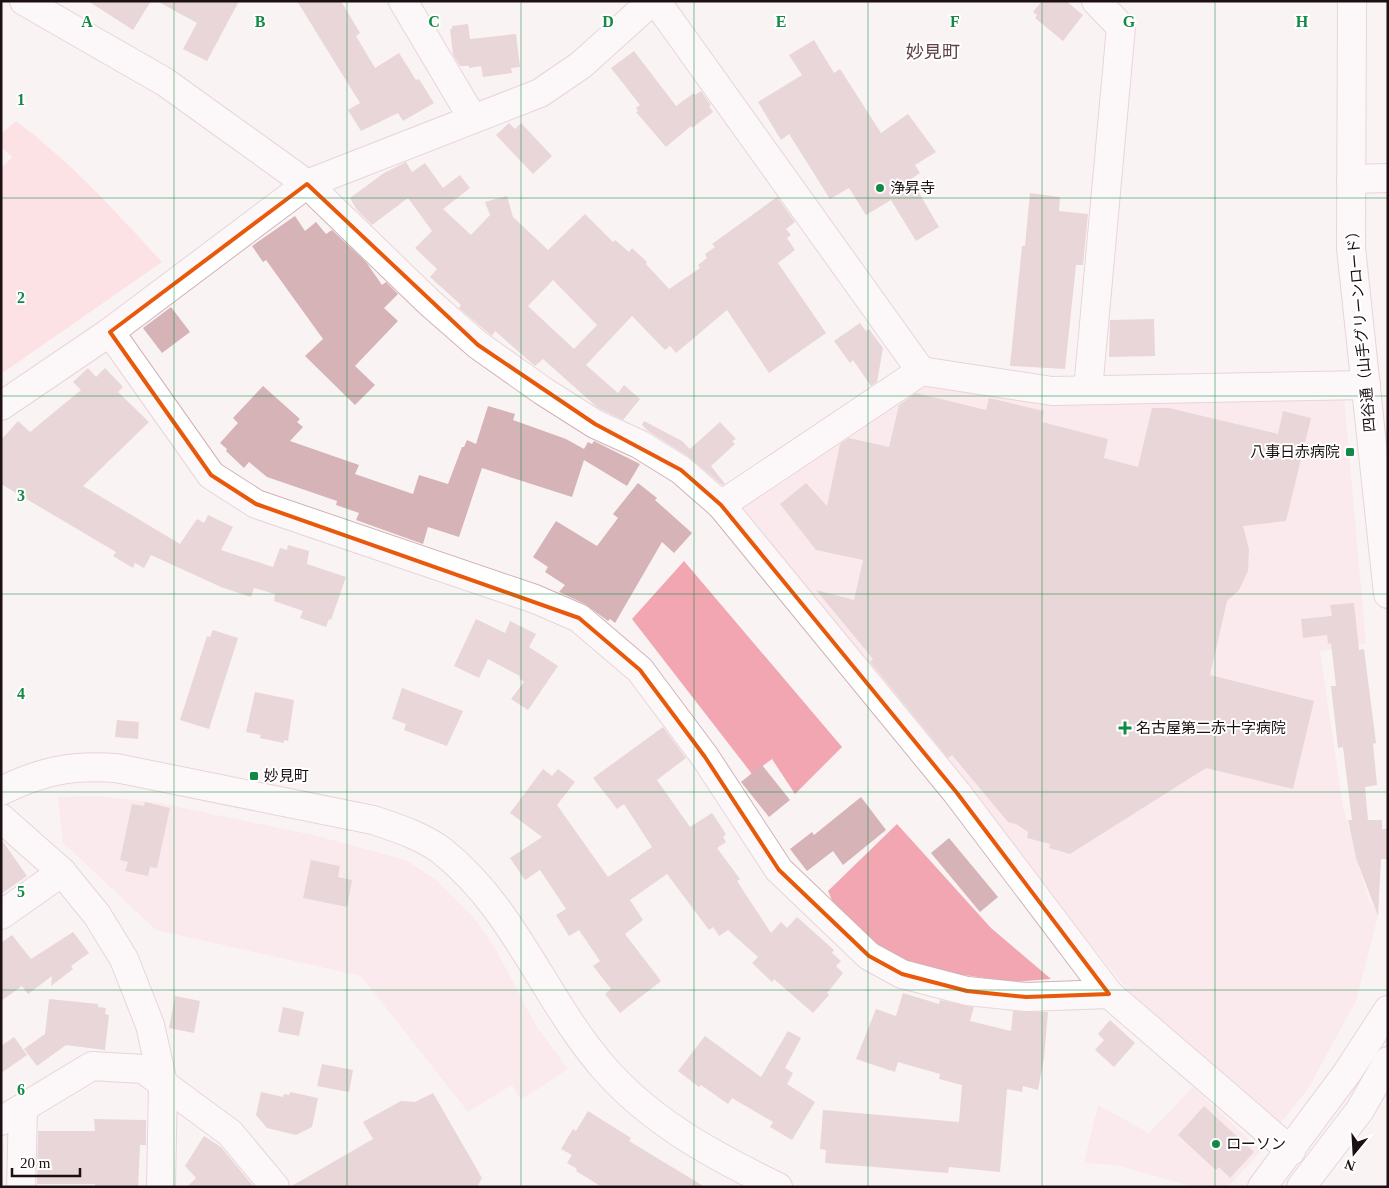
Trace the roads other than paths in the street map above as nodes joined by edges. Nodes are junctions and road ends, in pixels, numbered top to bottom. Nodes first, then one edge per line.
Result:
1 (24, 1) edge
2 (403, 1) edge
3 (652, 1) edge
4 (656, 1) edge
5 (1096, 1) edge
6 (1352, 1) edge
7 (473, 119) junction
8 (1388, 178) edge
9 (1352, 179) junction
10 (306, 184) junction
11 (110, 332) junction
12 (921, 371) junction
13 (1366, 385) junction
14 (1088, 390) junction
15 (1, 406) edge
16 (721, 505) junction
17 (1388, 594) edge
18 (1, 791) edge
19 (1, 818) edge
20 (62, 872) junction
21 (1, 915) edge
22 (1109, 994) junction
23 (1388, 1010) edge
24 (1388, 1061) edge
25 (163, 1083) junction
26 (12, 1115) edge
27 (1291, 1151) junction
28 (21, 1187) edge
29 (162, 1187) edge
30 (275, 1187) edge
31 (778, 1187) edge
32 (1262, 1187) edge
33 (1301, 1187) edge

1 - 10 street
2 - 7 street
3 - 7 street
4 - 12 street
5 - 14 street
6 - 9 street, 四谷通（山手グリーンロード）
7 - 10 street
8 - 9 street
9 - 13 street, 四谷通（山手グリーンロード）
10 - 11 street
10 - 16 street
11 - 15 street
11 - 22 street
12 - 14 street
12 - 16 street
13 - 14 street
13 - 17 street, 四谷通（山手グリーンロード）
16 - 22 street
18 - 31 street
19 - 20 street
20 - 21 street
20 - 25 street
22 - 27 street
23 - 27 street
24 - 33 street
25 - 26 street
25 - 29 street
25 - 30 street
26 - 28 street
27 - 32 street

